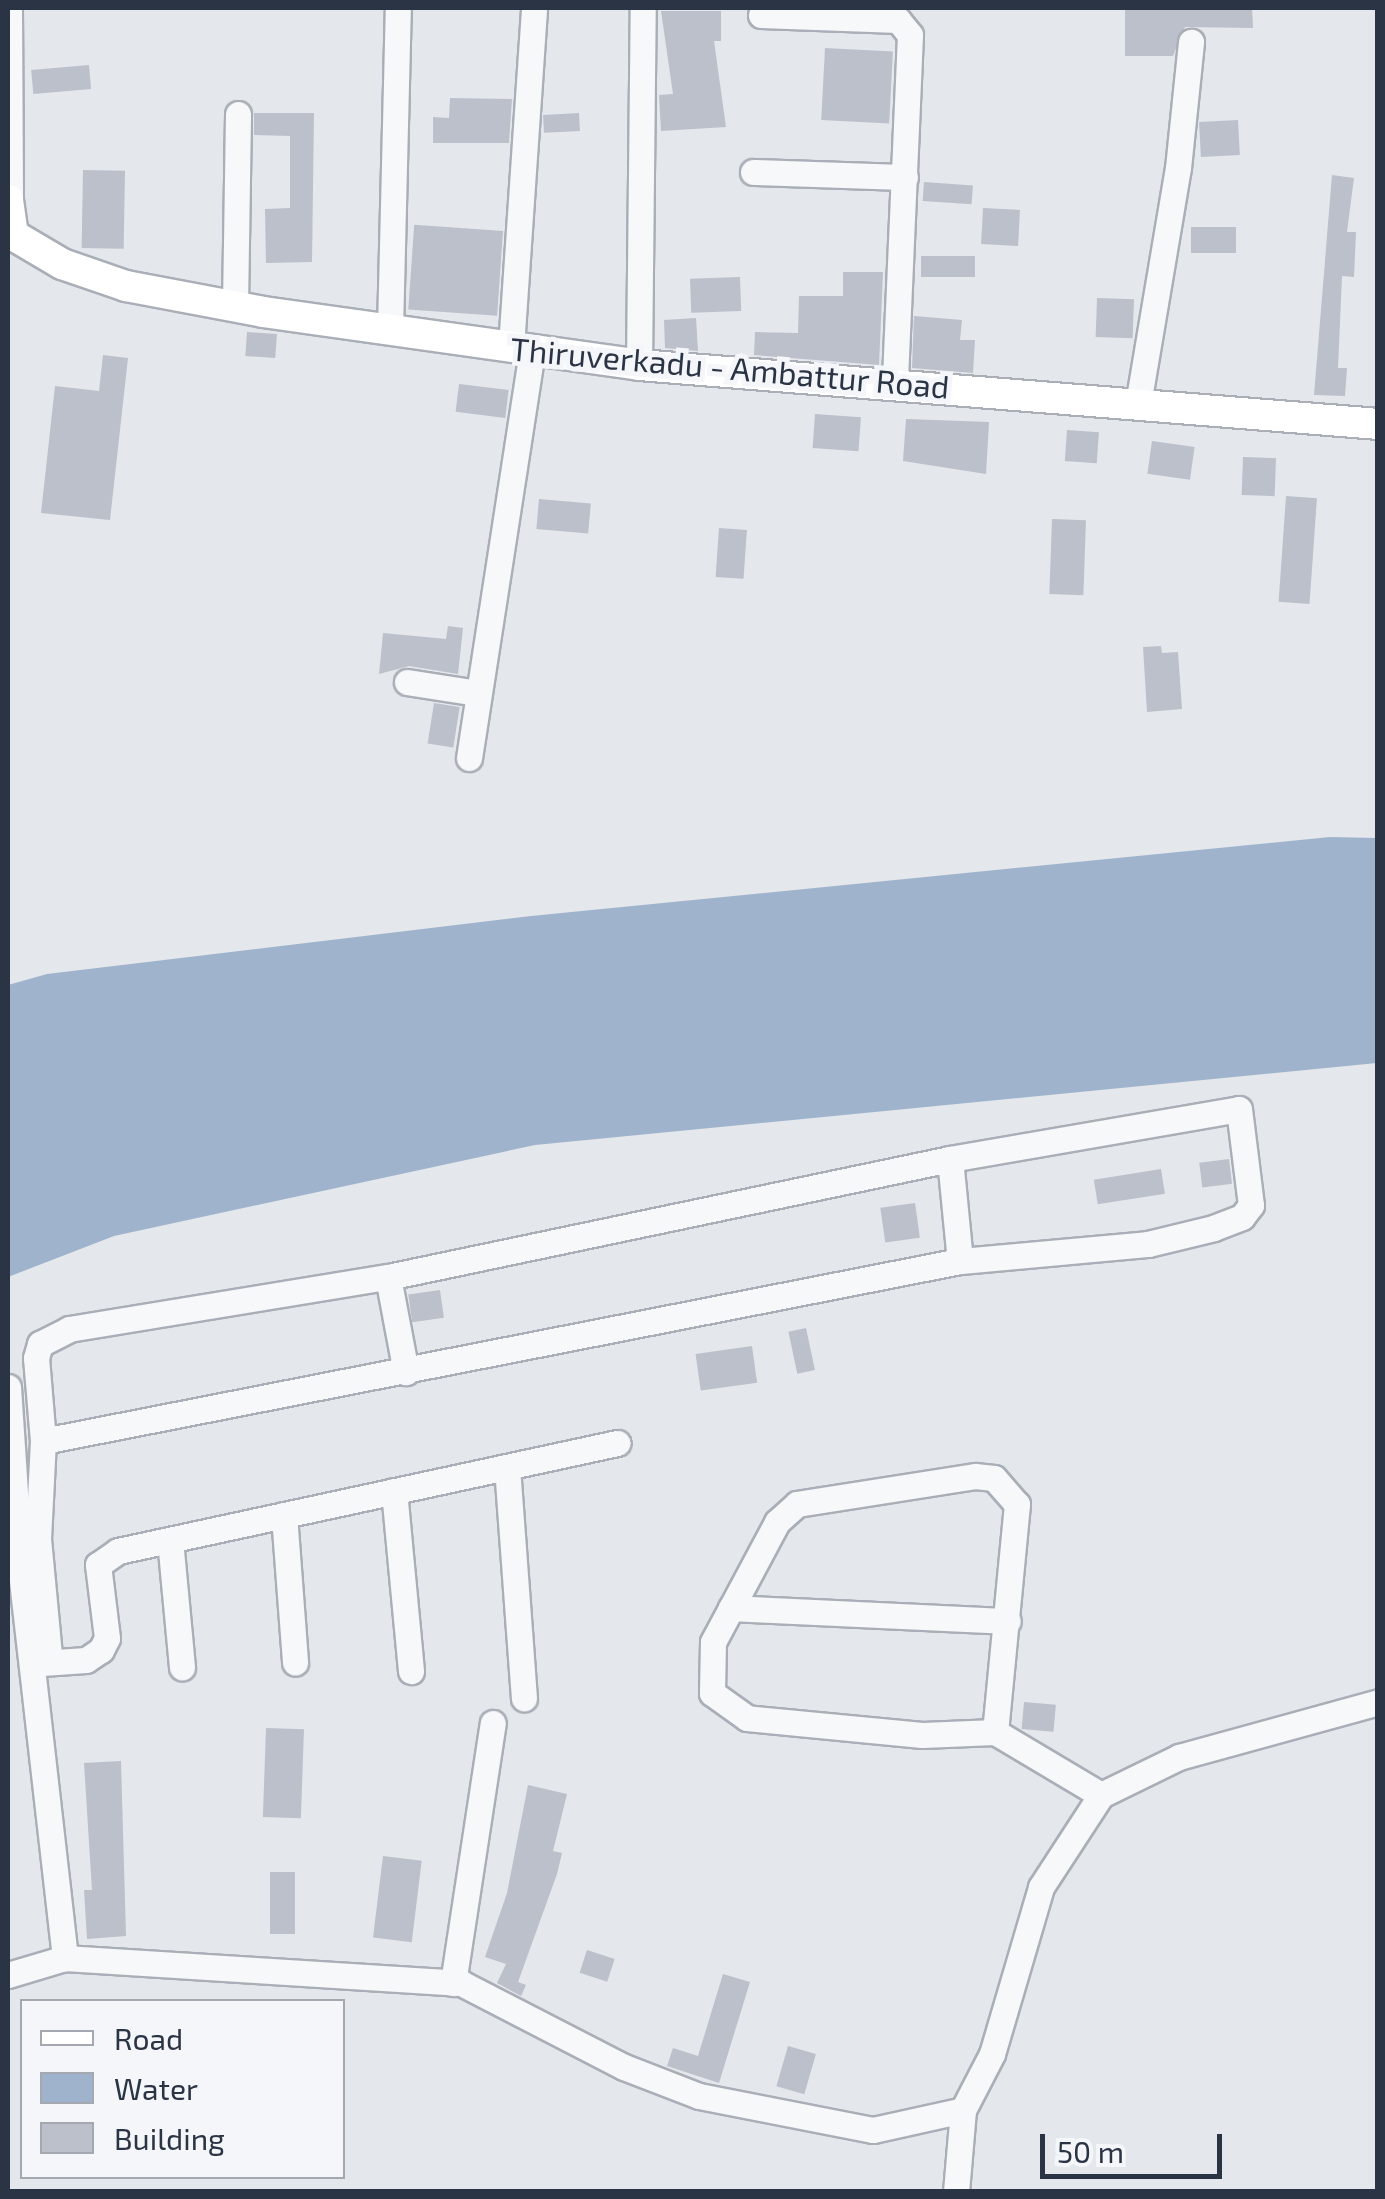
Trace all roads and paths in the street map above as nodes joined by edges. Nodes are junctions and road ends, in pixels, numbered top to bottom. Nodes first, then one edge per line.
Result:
1 (9, 8) edge
2 (398, 8) edge
3 (534, 8) edge
4 (643, 8) edge
5 (761, 15) dead end
6 (1191, 42) dead end
7 (238, 114) dead end
8 (753, 172) dead end
9 (905, 177) junction
10 (9, 202) edge
11 (10, 241) edge
12 (235, 306) junction
13 (390, 329) junction
14 (522, 349) junction
15 (639, 365) junction
16 (896, 382) junction
17 (1138, 404) junction
18 (1378, 424) edge
19 (407, 682) dead end
20 (478, 693) junction
21 (469, 758) dead end
22 (950, 1159) junction
23 (960, 1261) junction
24 (388, 1277) junction
25 (406, 1372) junction
26 (8, 1387) edge
27 (43, 1441) junction
28 (617, 1443) dead end
29 (507, 1467) junction
30 (394, 1492) junction
31 (284, 1515) junction
32 (170, 1540) junction
33 (731, 1608) junction
34 (1008, 1622) junction
35 (37, 1663) junction
36 (295, 1663) dead end
37 (182, 1666) dead end
38 (410, 1671) dead end
39 (524, 1698) dead end
40 (1378, 1702) edge
41 (493, 1723) dead end
42 (995, 1732) junction
43 (1102, 1795) junction
44 (65, 1958) junction
45 (8, 1975) edge
46 (453, 1983) junction
47 (963, 2110) junction
48 (956, 2192) edge

1 - 10 street
2 - 13 street
3 - 14 street
4 - 15 street
5 - 9 street
6 - 17 street
7 - 12 street
8 - 9 street
9 - 16 street
10 - 11 main road, Thiruverkadu - Ambattur Road
11 - 12 main road, Thiruverkadu - Ambattur Road
12 - 13 main road, Thiruverkadu - Ambattur Road
13 - 14 main road, Thiruverkadu - Ambattur Road
14 - 15 main road, Thiruverkadu - Ambattur Road
14 - 20 street
15 - 16 main road, Thiruverkadu - Ambattur Road
16 - 17 main road, Thiruverkadu - Ambattur Road
17 - 18 main road, Thiruverkadu - Ambattur Road
19 - 20 street
20 - 21 street
22 - 23 street
22 - 23 street
22 - 24 street
23 - 25 street
24 - 25 street
24 - 27 street
25 - 27 street
26 - 35 street
27 - 35 street
28 - 29 street
29 - 30 street
29 - 39 street
30 - 31 street
30 - 38 street
31 - 32 street
31 - 36 street
32 - 35 street
32 - 37 street
33 - 34 street
33 - 34 street
33 - 42 street
34 - 42 street
35 - 44 street
40 - 43 street
41 - 46 street
42 - 43 street
43 - 47 street
44 - 45 street
44 - 46 street
46 - 47 street
47 - 48 street

